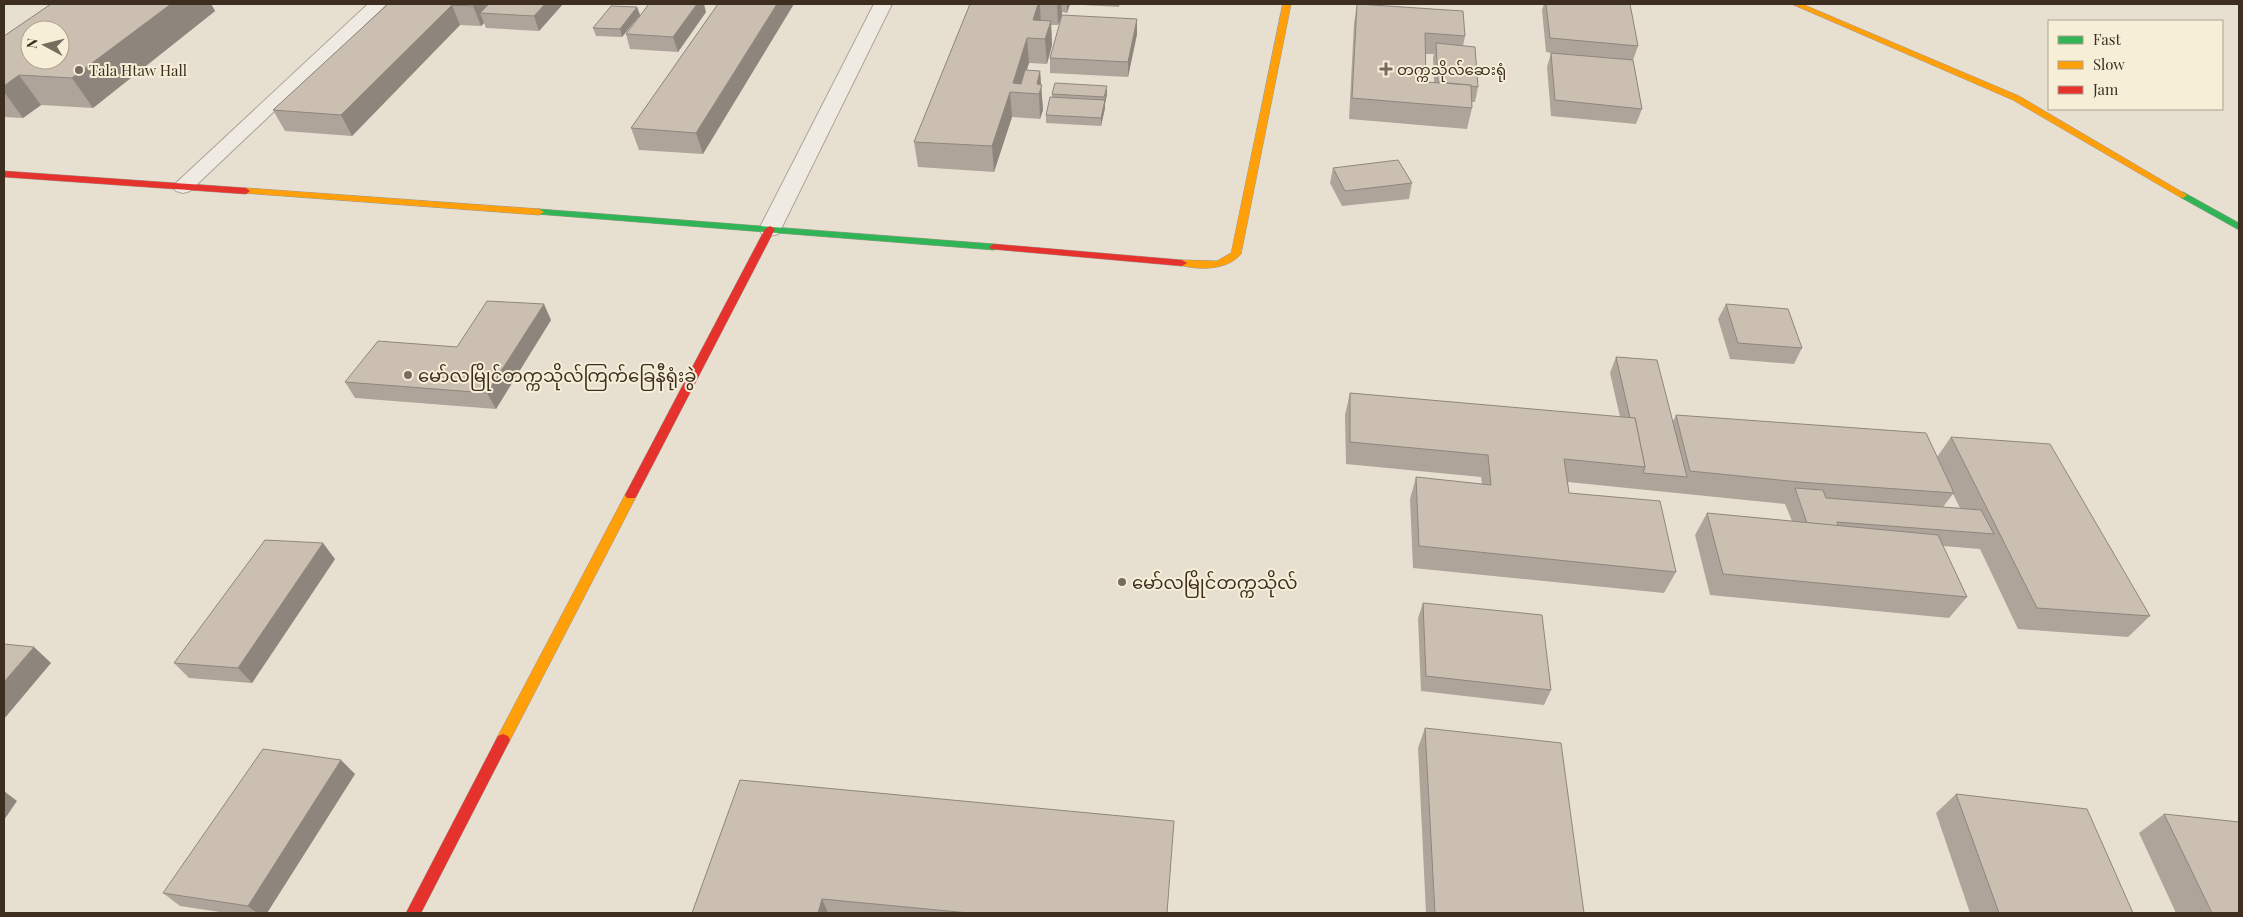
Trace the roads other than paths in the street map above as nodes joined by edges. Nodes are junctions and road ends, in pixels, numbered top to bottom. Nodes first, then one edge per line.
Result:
1 (378, 4) edge
2 (883, 4) edge
3 (1287, 4) edge
4 (1796, 4) edge
5 (4, 174) edge
6 (183, 187) junction
7 (2239, 227) edge
8 (770, 229) junction
9 (413, 913) edge

1 - 6 lane
2 - 8 lane
3 - 8 street
4 - 7 street
5 - 6 street
6 - 8 street
8 - 9 street

